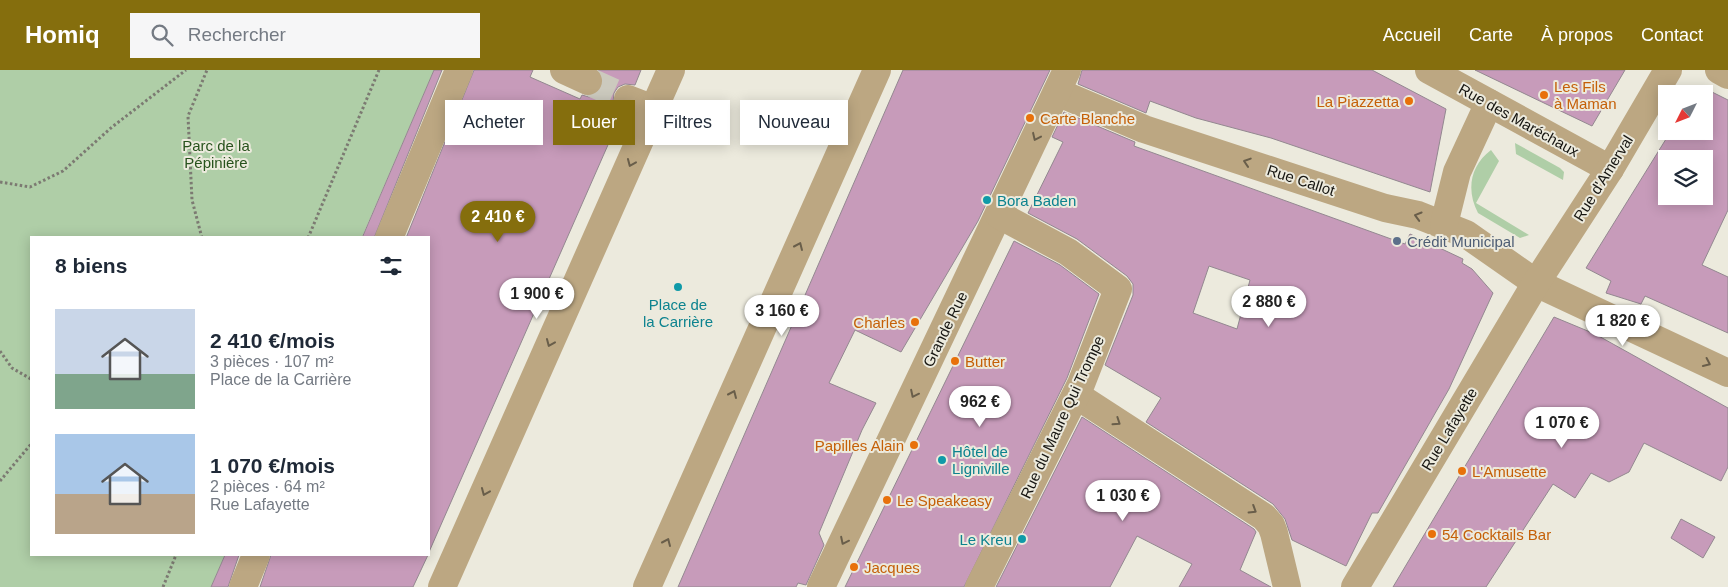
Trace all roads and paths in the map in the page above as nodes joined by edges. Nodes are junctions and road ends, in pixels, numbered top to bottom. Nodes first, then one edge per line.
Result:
1 (186, 70) edge
2 (207, 70) edge
3 (379, 70) edge
4 (459, 70) edge
5 (564, 70) edge
6 (671, 70) edge
7 (877, 70) edge
8 (1429, 70) edge
9 (1668, 70) edge
10 (1719, 70) edge
11 (1728, 75) edge
12 (588, 81) tunnel mouth
13 (1062, 81) edge
14 (628, 99) tunnel mouth
15 (658, 100) edge
16 (1489, 103) junction
17 (645, 106) edge
18 (645, 129) edge
19 (1610, 169) junction
20 (0, 182) edge
21 (999, 215) junction
22 (1444, 224) junction
23 (201, 236) edge
24 (309, 236) edge
25 (390, 236) edge
26 (1536, 283) junction
27 (0, 351) edge
28 (1728, 373) edge
29 (30, 378) edge
30 (1076, 395) junction
31 (30, 445) edge
32 (0, 481) edge
33 (176, 556) edge
34 (256, 556) edge
35 (1358, 581) edge
36 (163, 587) edge
37 (243, 587) edge
38 (442, 587) edge
39 (647, 587) edge
40 (821, 587) edge
41 (979, 587) edge
42 (1287, 587) edge

1 - 20 path
2 - 23 path
3 - 24 path
4 - 25 street
5 - 12 street
6 - 15 street
39 -> 7 street
8 - 16 street, Rue des Maréchaux
9 - 19 street, Rue d'Amerval
10 - 11 street
13 -> 21 street, Grande Rue
22 -> 13 street, Rue Callot
14 - 17 street
16 - 19 street, Rue des Maréchaux
16 - 22 street
18 -> 38 street
19 - 26 street, Rue d'Amerval
21 - 30 street, Rue du Maure Qui Trompe
21 -> 40 street, Grande Rue
22 - 26 street, Rue Callot
26 -> 28 street, Rue Callot
26 - 35 street, Rue Lafayette
27 - 29 path
30 - 41 street, Rue du Maure Qui Trompe
30 -> 42 street
31 - 32 path
33 - 36 path
34 - 37 street

